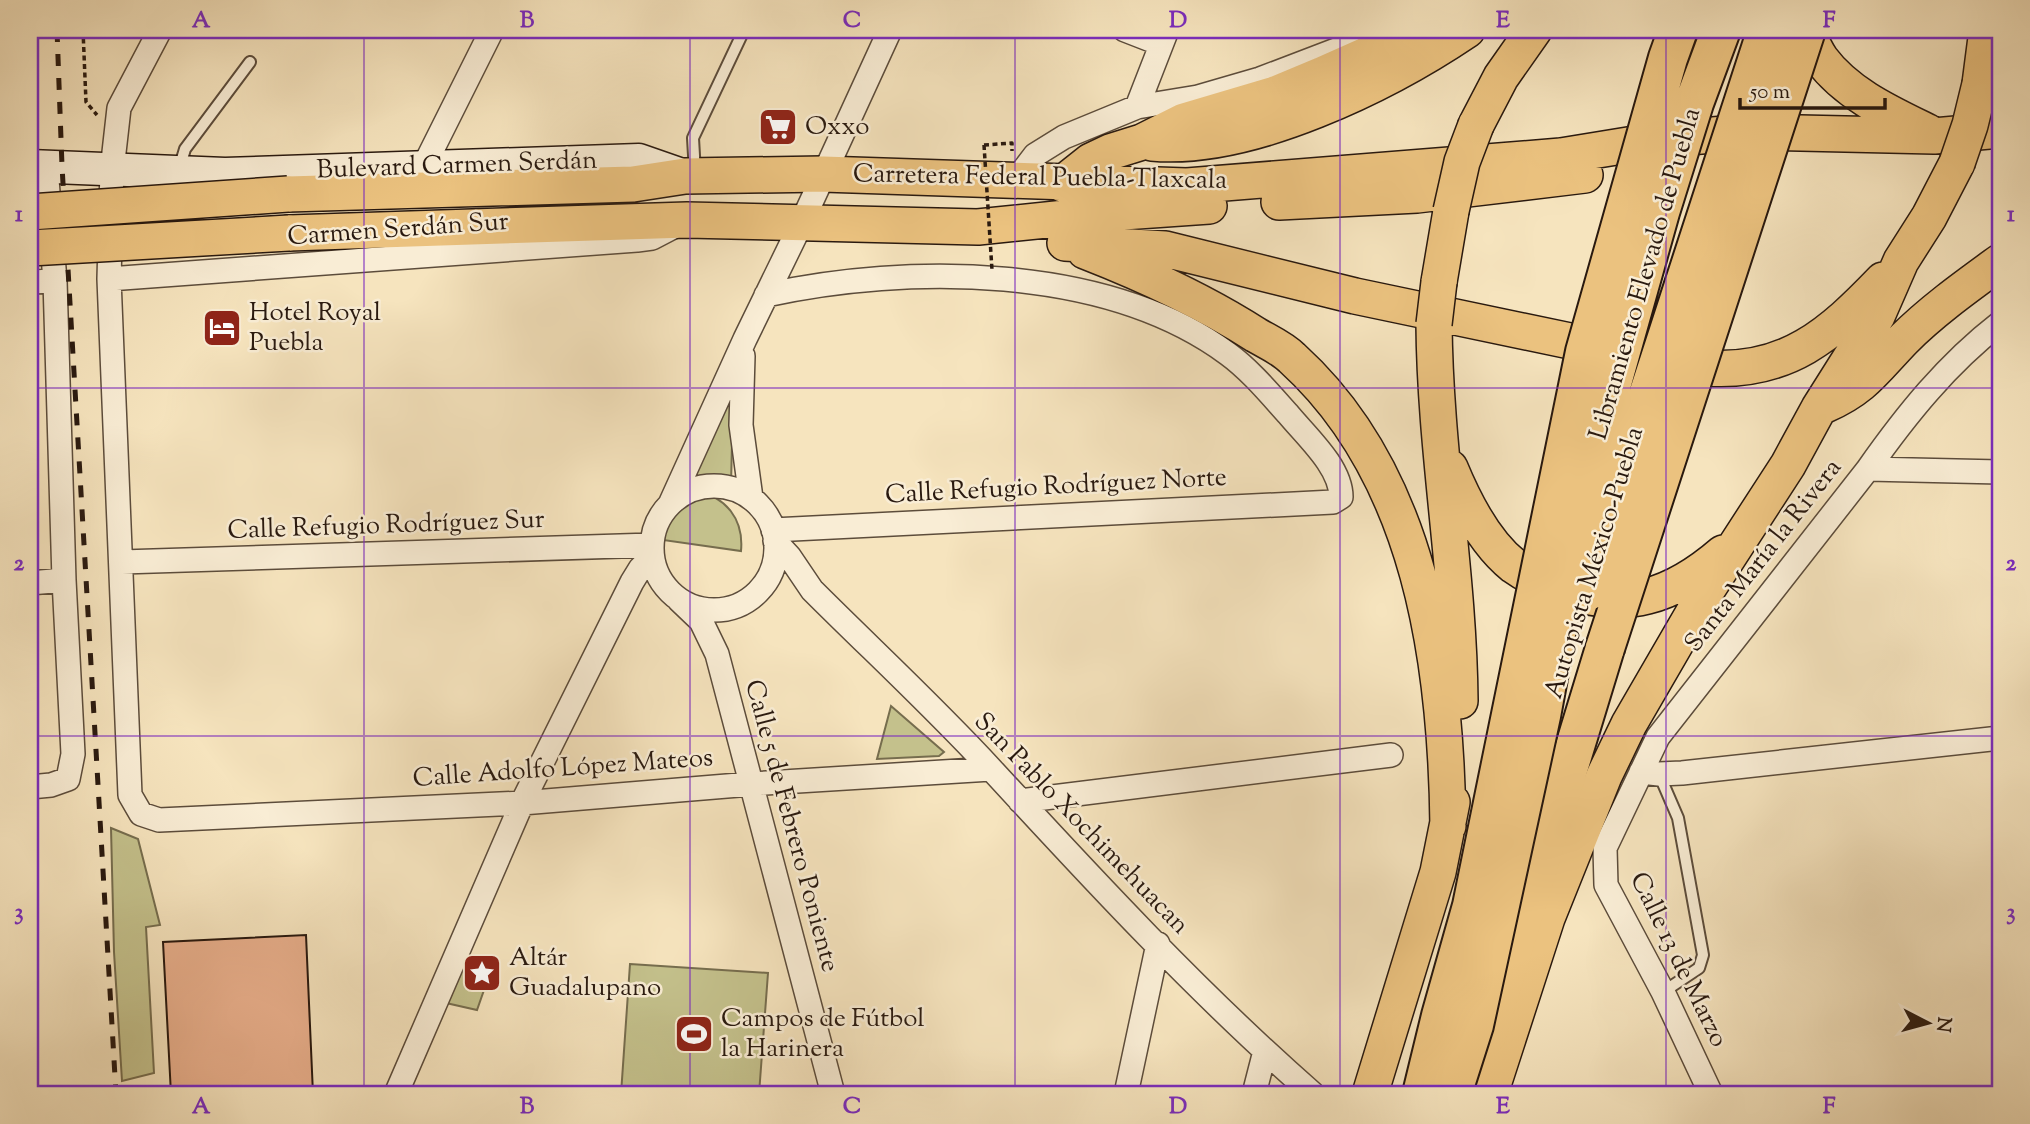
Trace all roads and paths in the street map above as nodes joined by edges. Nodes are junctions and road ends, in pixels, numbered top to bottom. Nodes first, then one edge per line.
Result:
1 (83, 30) edge
2 (160, 30) edge
3 (492, 30) edge
4 (744, 30) edge
5 (890, 30) edge
6 (1125, 30) edge
7 (1385, 30) edge
8 (1412, 30) edge
9 (1467, 30) edge
10 (1678, 30) edge
11 (1721, 30) edge
12 (1767, 30) edge
13 (1806, 30) edge
14 (1987, 30) edge
15 (1533, 31) edge
16 (1164, 37) edge
17 (250, 62) dead end
18 (1138, 107) junction
19 (116, 125) junction
20 (2000, 130) edge
21 (1934, 135) junction
22 (1142, 142) junction
23 (1012, 143) dead end
24 (2000, 152) edge
25 (38, 166) edge
26 (424, 166) junction
27 (112, 170) junction
28 (178, 172) junction
29 (822, 174) junction
30 (690, 176) junction
31 (1016, 180) junction
32 (1062, 184) junction
33 (30, 212) edge
34 (687, 220) junction
35 (802, 222) junction
36 (1002, 225) junction
37 (1065, 243) junction
38 (30, 248) edge
39 (1901, 261) junction
40 (2000, 262) edge
41 (992, 270) dead end
42 (108, 279) junction
43 (55, 281) junction
44 (30, 282) edge
45 (766, 295) junction
46 (2000, 323) edge
47 (745, 339) junction
48 (1819, 408) junction
49 (1438, 428) junction
50 (1868, 469) junction
51 (2000, 472) edge
52 (751, 498) junction
53 (671, 502) junction
54 (774, 535) junction
55 (1741, 537) junction
56 (652, 551) junction
57 (122, 562) junction
58 (64, 580) junction
59 (30, 583) edge
60 (764, 585) junction
61 (812, 590) junction
62 (679, 600) junction
63 (740, 604) junction
64 (1589, 645) junction
65 (717, 654) junction
66 (1643, 730) junction
67 (2000, 737) edge
68 (1391, 755) dead end
69 (991, 769) junction
70 (1650, 773) junction
71 (751, 784) junction
72 (30, 788) edge
73 (1020, 801) junction
74 (522, 803) junction
75 (1448, 826) junction
76 (1605, 848) joint
77 (1158, 944) junction
78 (1663, 992) junction
79 (1265, 1052) junction
80 (396, 1094) edge
81 (833, 1094) edge
82 (1126, 1094) edge
83 (1254, 1094) edge
84 (1313, 1094) edge
85 (1370, 1094) edge
86 (1415, 1094) edge
87 (1422, 1094) edge
88 (1452, 1094) edge
89 (1469, 1094) edge
90 (1490, 1094) edge
91 (1711, 1094) edge

1 - 19 path
2 - 19 street
3 - 26 street
4 - 30 lane
5 - 29 street
6 - 16 street
7 - 18 street
8 - 22 main road
9 - 22 main road
10 - 87 highway, Libramiento Elevado de Puebla, bridge
11 - 88 highway, Libramiento Elevado de Puebla, bridge
12 - 64 highway, Autopista México-Puebla, bridge
13 - 21 main road
13 - 64 highway, Autopista México-Puebla, bridge
14 - 39 main road, bridge
15 - 49 main road, bridge
16 - 18 street
17 - 28 lane
18 - 31 street
19 - 27 street
20 - 21 main road, Carretera Federal Puebla-Tlaxcala
21 - 32 main road, Carretera Federal Puebla-Tlaxcala
22 - 32 main road
23 - 41 path, bridge
24 - 36 main road, Carretera Federal Puebla-Tlaxcala
25 - 27 main road, Bulevard Carmen Serdán
25 - 43 street
26 - 28 main road, Bulevard Carmen Serdán
26 - 30 main road, Bulevard Carmen Serdán
27 - 28 main road, Bulevard Carmen Serdán
27 - 42 street
29 - 30 main road, Carretera Federal Puebla-Tlaxcala
29 - 31 main road, Carretera Federal Puebla-Tlaxcala
29 - 35 street
30 - 33 main road, Carretera Federal Puebla-Tlaxcala, bridge
31 - 32 main road, Carretera Federal Puebla-Tlaxcala
34 - 35 main road, Carretera Federal Puebla-Tlaxcala
34 - 38 main road, Carretera Federal Puebla-Tlaxcala, bridge
34 - 42 street, Carmen Serdán Sur
35 - 36 main road, Carretera Federal Puebla-Tlaxcala
35 - 45 street
36 - 37 main road
37 - 39 main road
37 - 75 main road
39 - 48 main road
40 - 48 main road
42 - 57 street
43 - 44 street
43 - 58 street
45 - 47 street
45 - 54 street, Calle Refugio Rodríguez Norte
46 - 50 street, Santa María la Rivera
47 - 52 street
47 - 53 street
48 - 55 main road
49 - 55 main road
49 - 75 main road
50 - 51 street
50 - 66 street, Santa María la Rivera
52 - 53 street
52 - 54 street
53 - 56 street
54 - 60 street
54 - 61 street, San Pablo Xochimehuacan
55 - 66 main road
56 - 57 street, Calle Refugio Rodríguez Sur
56 - 62 street
56 - 74 street
57 - 74 street, Calle Adolfo López Mateos
58 - 59 street
58 - 72 street
60 - 61 street
60 - 63 street
61 - 69 street, San Pablo Xochimehuacan
62 - 63 street
62 - 65 street, Calle 5 de Febrero Poniente
63 - 65 street, Calle 5 de Febrero Poniente
64 - 86 highway, Autopista México-Puebla
64 - 89 highway, Autopista México-Puebla
65 - 71 street, Calle 5 de Febrero Poniente
66 - 70 street, Santa María la Rivera
66 - 90 main road
67 - 70 street
68 - 73 street
69 - 71 street, Calle Adolfo López Mateos
69 - 73 street, San Pablo Xochimehuacan
70 - 76 street, Santa María la Rivera
70 - 78 lane
71 - 74 street, Calle Adolfo López Mateos
71 - 81 street, Calle 5 de Febrero Poniente
73 - 77 street, San Pablo Xochimehuacan
74 - 80 street
75 - 85 main road
76 - 78 street, Calle 13 de Marzo
77 - 79 street, San Pablo Xochimehuacan
77 - 82 street
78 - 91 street, Calle 13 de Marzo
79 - 83 street
79 - 84 street, San Pablo Xochimehuacan

